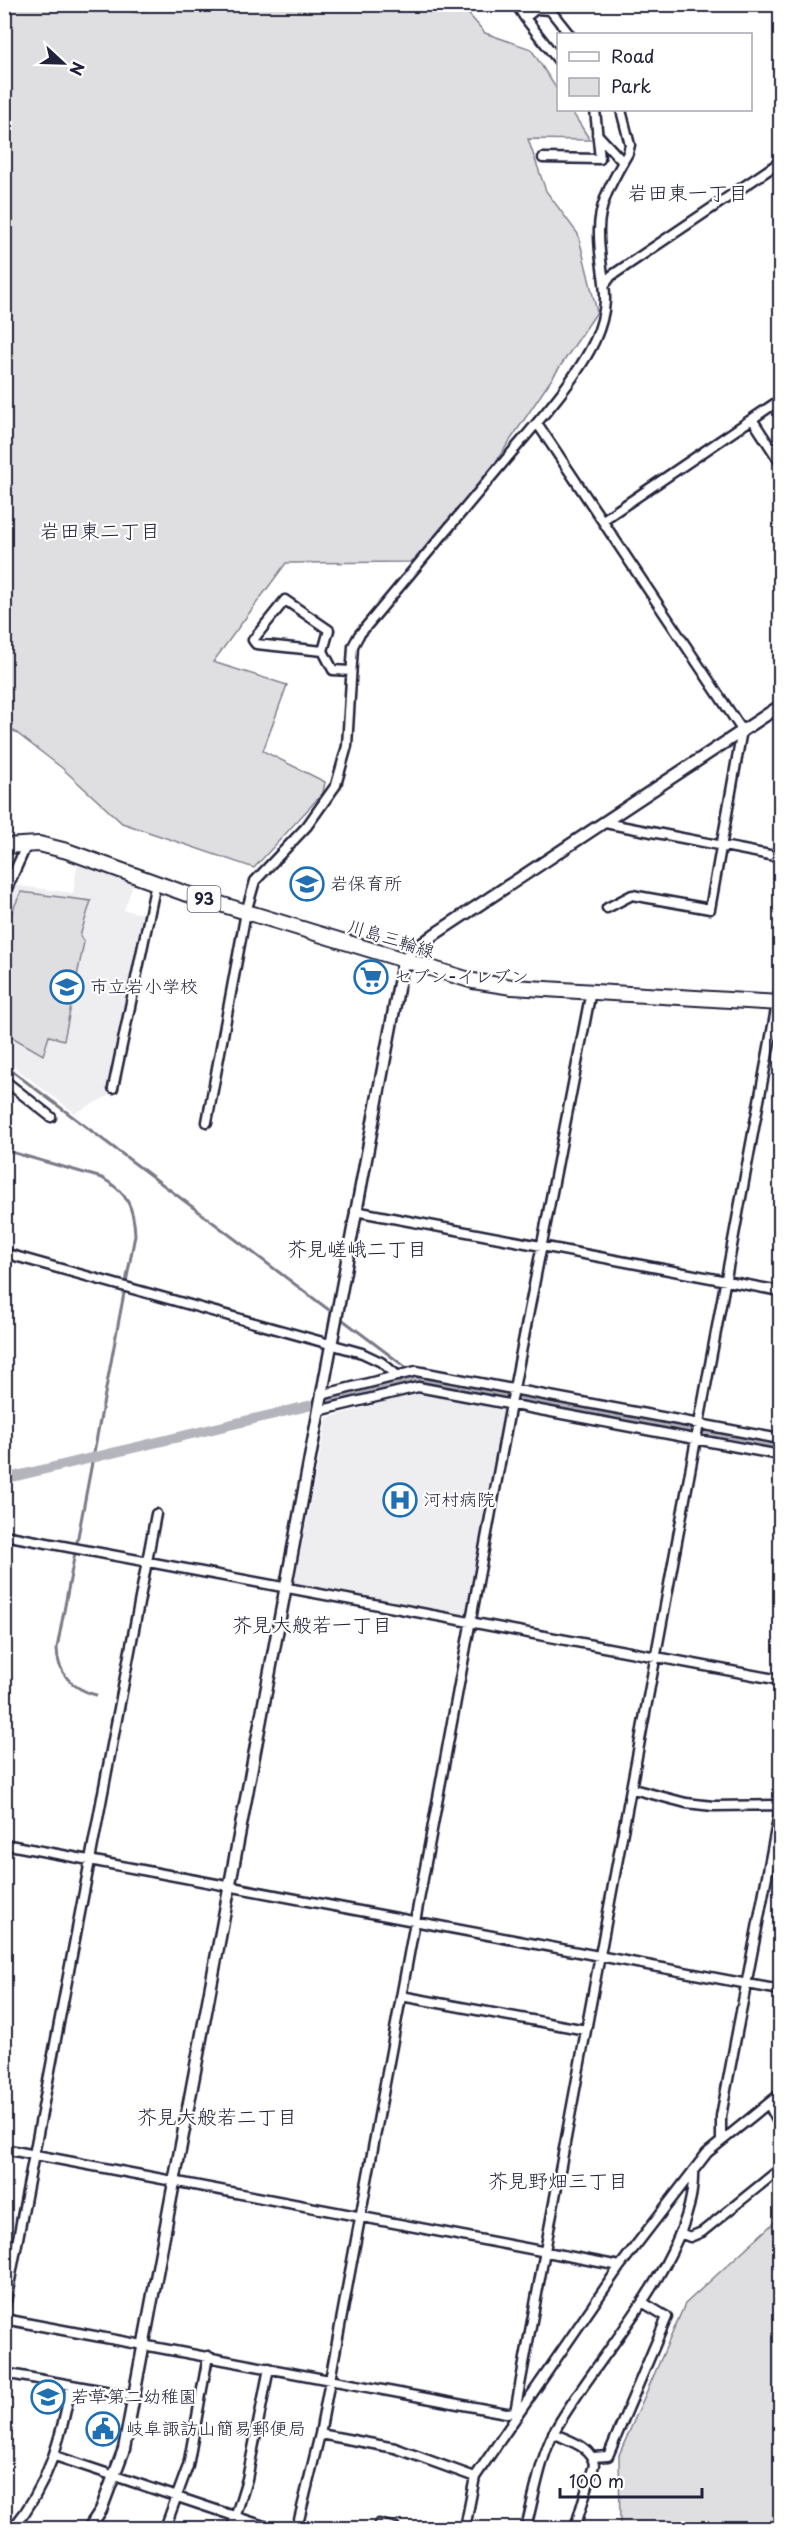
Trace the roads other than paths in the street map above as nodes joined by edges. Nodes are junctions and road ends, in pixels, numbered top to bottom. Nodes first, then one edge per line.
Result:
1 (516, 4) edge
2 (560, 4) edge
3 (550, 10) junction
4 (525, 18) junction
5 (568, 33) edge
6 (557, 59) edge
7 (595, 111) edge
8 (621, 111) edge
9 (597, 134) junction
10 (543, 158) dead end
11 (623, 162) junction
12 (780, 162) edge
13 (606, 283) junction
14 (780, 400) edge
15 (752, 419) junction
16 (537, 423) junction
17 (780, 462) edge
18 (603, 520) junction
19 (323, 651) junction
20 (351, 671) junction
21 (780, 706) edge
22 (742, 730) junction
23 (605, 823) junction
24 (27, 844) junction
25 (720, 845) junction
26 (4, 846) edge
27 (780, 857) edge
28 (156, 883) junction
29 (4, 895) edge
30 (607, 908) dead end
31 (246, 912) junction
32 (403, 962) junction
33 (780, 988) edge
34 (591, 991) junction
35 (779, 1002) edge
36 (4, 1080) edge
37 (113, 1088) dead end
38 (51, 1117) dead end
39 (207, 1122) dead end
40 (355, 1211) junction
41 (542, 1247) junction
42 (4, 1253) edge
43 (726, 1281) junction
44 (780, 1292) edge
45 (330, 1345) junction
46 (398, 1376) junction
47 (514, 1390) junction
48 (321, 1395) junction
49 (511, 1404) junction
50 (318, 1411) junction
51 (701, 1425) junction
52 (780, 1439) edge
53 (698, 1440) junction
54 (780, 1455) edge
55 (156, 1514) dead end
56 (4, 1535) edge
57 (147, 1560) junction
58 (284, 1587) junction
59 (472, 1622) junction
60 (657, 1658) junction
61 (780, 1680) edge
62 (633, 1789) junction
63 (780, 1807) edge
64 (4, 1844) edge
65 (91, 1860) junction
66 (229, 1886) junction
67 (415, 1921) junction
68 (601, 1956) junction
69 (748, 1984) junction
70 (780, 1990) edge
71 (401, 1996) junction
72 (586, 2030) junction
73 (780, 2094) edge
74 (769, 2105) junction
75 (780, 2126) edge
76 (721, 2141) junction
77 (4, 2148) edge
78 (34, 2154) junction
79 (780, 2169) edge
80 (693, 2171) junction
81 (173, 2181) junction
82 (360, 2216) junction
83 (681, 2233) junction
84 (545, 2252) junction
85 (620, 2266) junction
86 (642, 2302) junction
87 (4, 2312) edge
88 (4, 2319) edge
89 (142, 2343) junction
90 (208, 2356) junction
91 (269, 2368) junction
92 (4, 2373) edge
93 (328, 2379) junction
94 (71, 2385) junction
95 (133, 2396) junction
96 (516, 2414) junction
97 (553, 2433) junction
98 (320, 2434) junction
99 (55, 2456) junction
100 (593, 2457) junction
101 (115, 2476) junction
102 (475, 2477) junction
103 (178, 2497) junction
104 (237, 2517) junction
105 (13, 2529) edge
106 (89, 2529) edge
107 (165, 2529) edge
108 (232, 2529) edge
109 (270, 2529) edge
110 (297, 2529) edge
111 (378, 2529) edge
112 (395, 2529) edge
113 (465, 2529) edge
114 (526, 2529) edge
115 (576, 2529) edge

1 - 4 street
2 - 3 street
3 - 4 street
3 - 5 street
4 - 6 street
7 - 9 street
8 - 11 street
9 - 10 street
9 - 11 street
11 - 13 street
12 - 13 street
13 - 16 street
14 - 15 street
15 - 17 street
15 - 18 street
16 - 18 street
16 - 20 street
18 - 22 street
19 - 19 street
19 - 20 street
20 - 31 street
21 - 22 street
22 - 23 street
22 - 25 street
23 - 25 street
23 - 32 street
24 - 26 main road, 川島三輪線 / 93
24 - 28 main road, 川島三輪線 / 93
24 - 29 street
25 - 27 street
25 - 30 street
28 - 31 main road, 川島三輪線 / 93
28 - 37 street
31 - 32 main road, 川島三輪線 / 93
31 - 39 street
32 - 34 main road, 川島三輪線 / 93
32 - 40 street
33 - 35 street
34 - 35 main road, 川島三輪線 / 93
34 - 41 street
35 - 43 street
36 - 38 street
40 - 41 street
40 - 45 street
41 - 43 street
41 - 47 street
42 - 45 street
43 - 44 street
43 - 51 street
45 - 46 street
45 - 48 street
46 - 47 street
46 - 48 street
47 - 49 street
47 - 51 street
48 - 50 street
49 - 50 street
49 - 53 street
49 - 59 street
50 - 58 street
51 - 52 street
51 - 53 street
53 - 54 street
53 - 60 street
55 - 57 street
56 - 57 street
57 - 58 street
57 - 65 street
58 - 59 street
58 - 66 street
59 - 60 street
59 - 67 street
60 - 61 street
60 - 62 street
62 - 63 street
62 - 68 street
63 - 69 street
64 - 65 street
65 - 66 street
65 - 78 street
66 - 67 street
66 - 81 street
67 - 68 street
67 - 71 street
68 - 69 street
68 - 72 street
69 - 70 street
69 - 76 street
71 - 72 street
71 - 82 street
72 - 84 street
73 - 74 street
74 - 75 street
74 - 76 street
76 - 80 street
77 - 78 street
78 - 81 street
78 - 87 street
79 - 83 street
80 - 83 street
80 - 85 street
81 - 82 street
81 - 89 street
82 - 84 street
82 - 93 street
83 - 86 street
84 - 85 street
84 - 96 street
85 - 96 street
86 - 97 street
86 - 100 street
88 - 89 street
89 - 90 street
89 - 95 street
90 - 91 street
90 - 103 street
91 - 93 street
91 - 104 street
92 - 94 street
93 - 96 street
93 - 98 street
94 - 95 street
94 - 99 street
95 - 101 street
96 - 102 street
97 - 100 street
97 - 114 street
98 - 102 street
98 - 110 street
99 - 101 street
99 - 105 street
100 - 115 street
101 - 103 street
101 - 106 street
102 - 113 street
103 - 104 street
103 - 107 street
104 - 108 street
104 - 109 street
111 - 112 street

